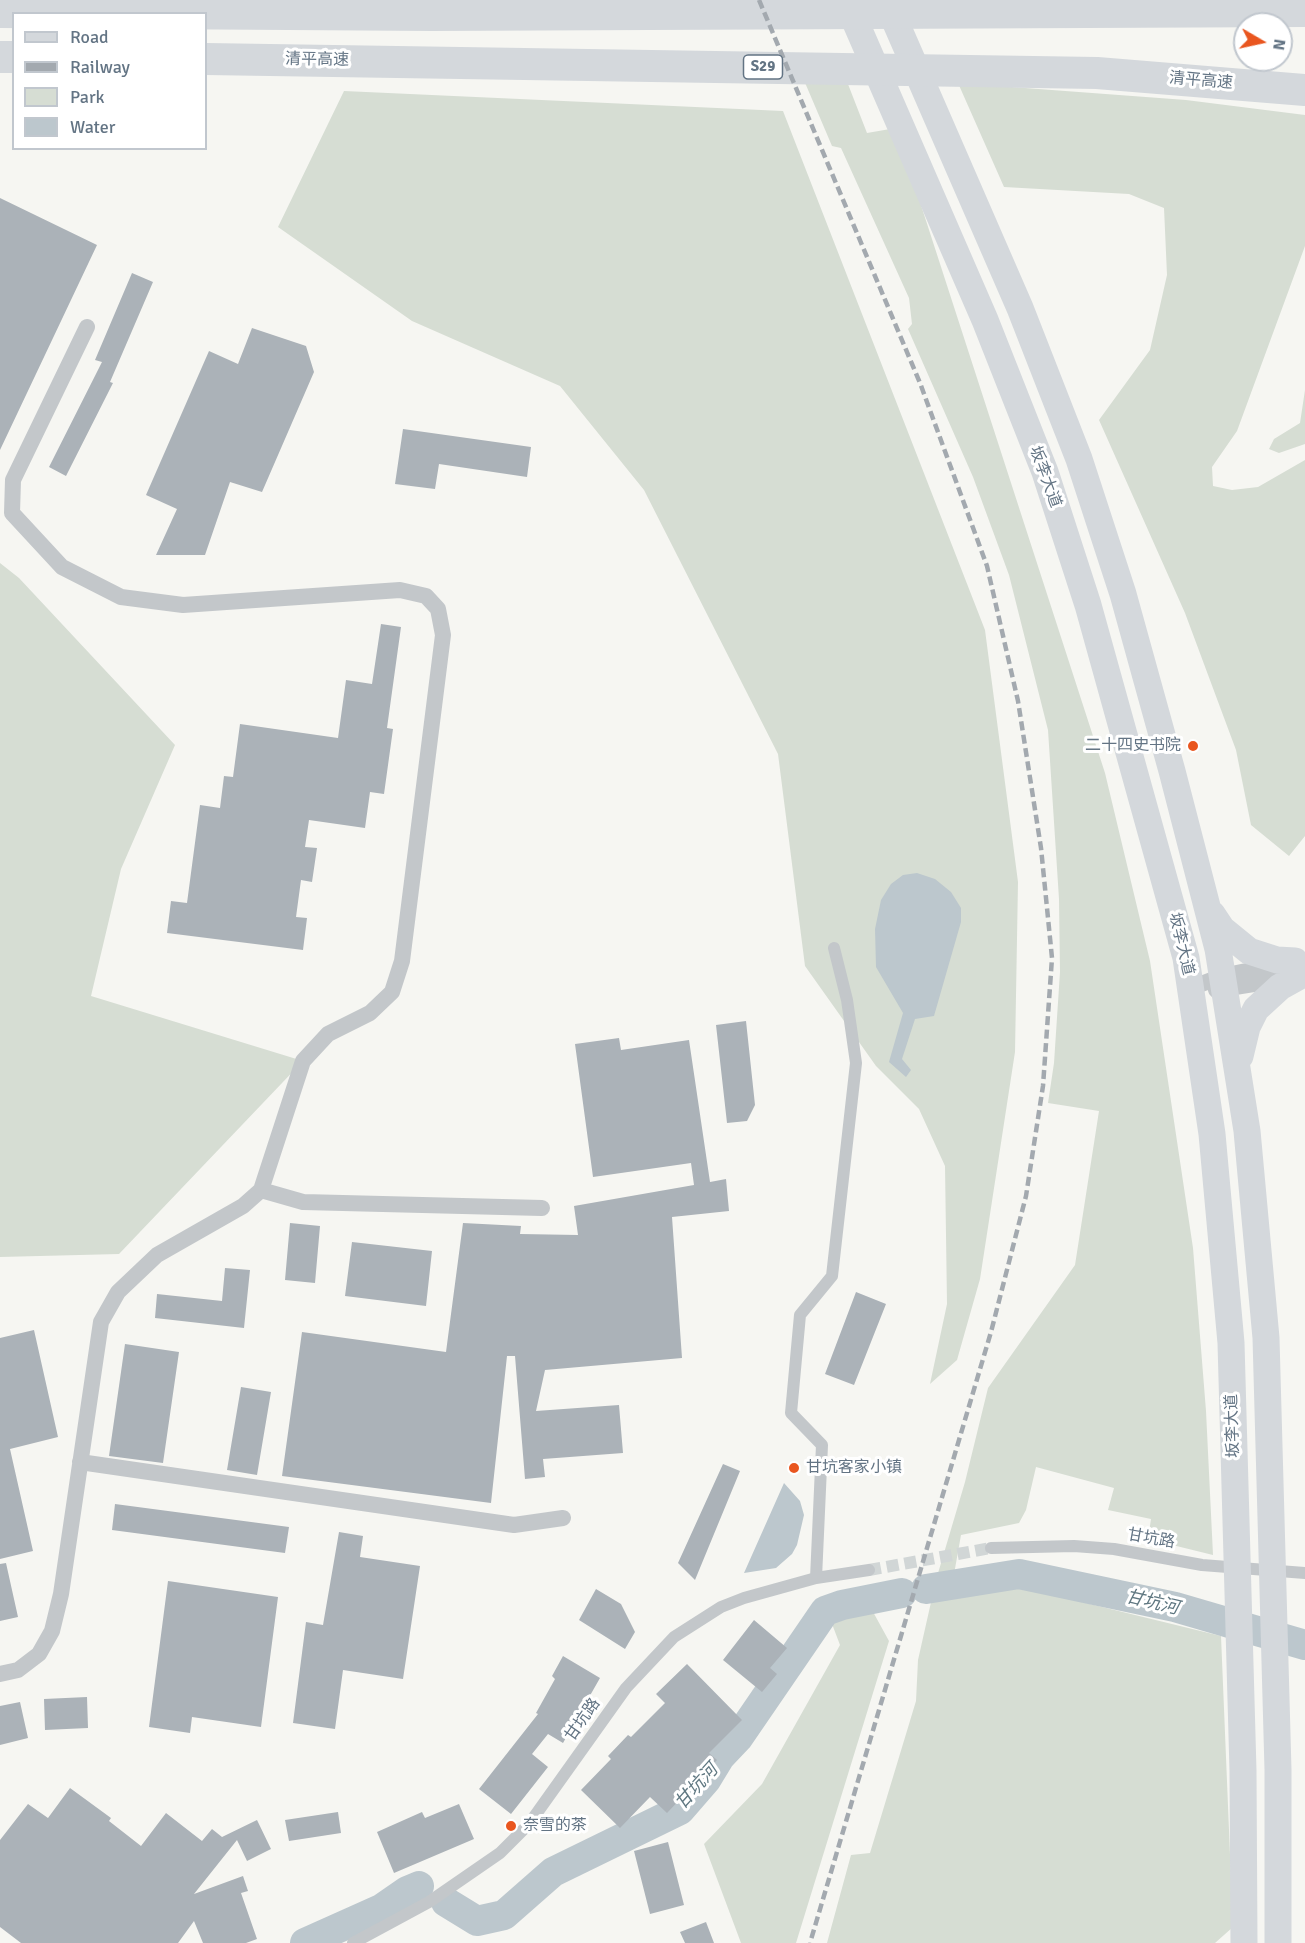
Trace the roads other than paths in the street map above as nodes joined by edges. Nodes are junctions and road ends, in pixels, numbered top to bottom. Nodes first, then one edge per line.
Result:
1 (846, 0) edge
2 (886, 0) edge
3 (1305, 11) edge
4 (1142, 12) junction
5 (207, 13) edge
6 (1233, 23) edge
7 (207, 59) edge
8 (1305, 90) edge
9 (87, 327) dead end
10 (1207, 906) junction
11 (834, 948) dead end
12 (1301, 968) edge
13 (1224, 983) junction
14 (1191, 988) junction
15 (1238, 1070) junction
16 (261, 1190) junction
17 (542, 1208) dead end
18 (80, 1462) junction
19 (563, 1518) dead end
20 (991, 1548) tunnel mouth
21 (869, 1570) tunnel mouth
22 (1305, 1573) edge
23 (816, 1578) junction
24 (0, 1674) edge
25 (353, 1943) edge
26 (1244, 1943) edge
27 (1278, 1943) edge

1 - 14 main road, 坂李大道
2 - 10 main road, 坂李大道
3 - 4 highway
4 - 5 highway
4 - 6 highway
7 - 8 highway, 清平高速 / S29
9 - 16 street
10 - 12 main road
10 - 13 main road, 坂李大道
11 - 23 street
12 - 13 street
12 - 15 main road
13 - 14 street
13 - 15 main road, 坂李大道
14 - 26 main road, 坂李大道
15 - 27 main road, 坂李大道
16 - 17 street
16 - 18 street
18 - 19 street
18 - 24 street
20 - 22 street, 甘坑路
21 - 23 street, 甘坑路
23 - 25 street, 甘坑路

